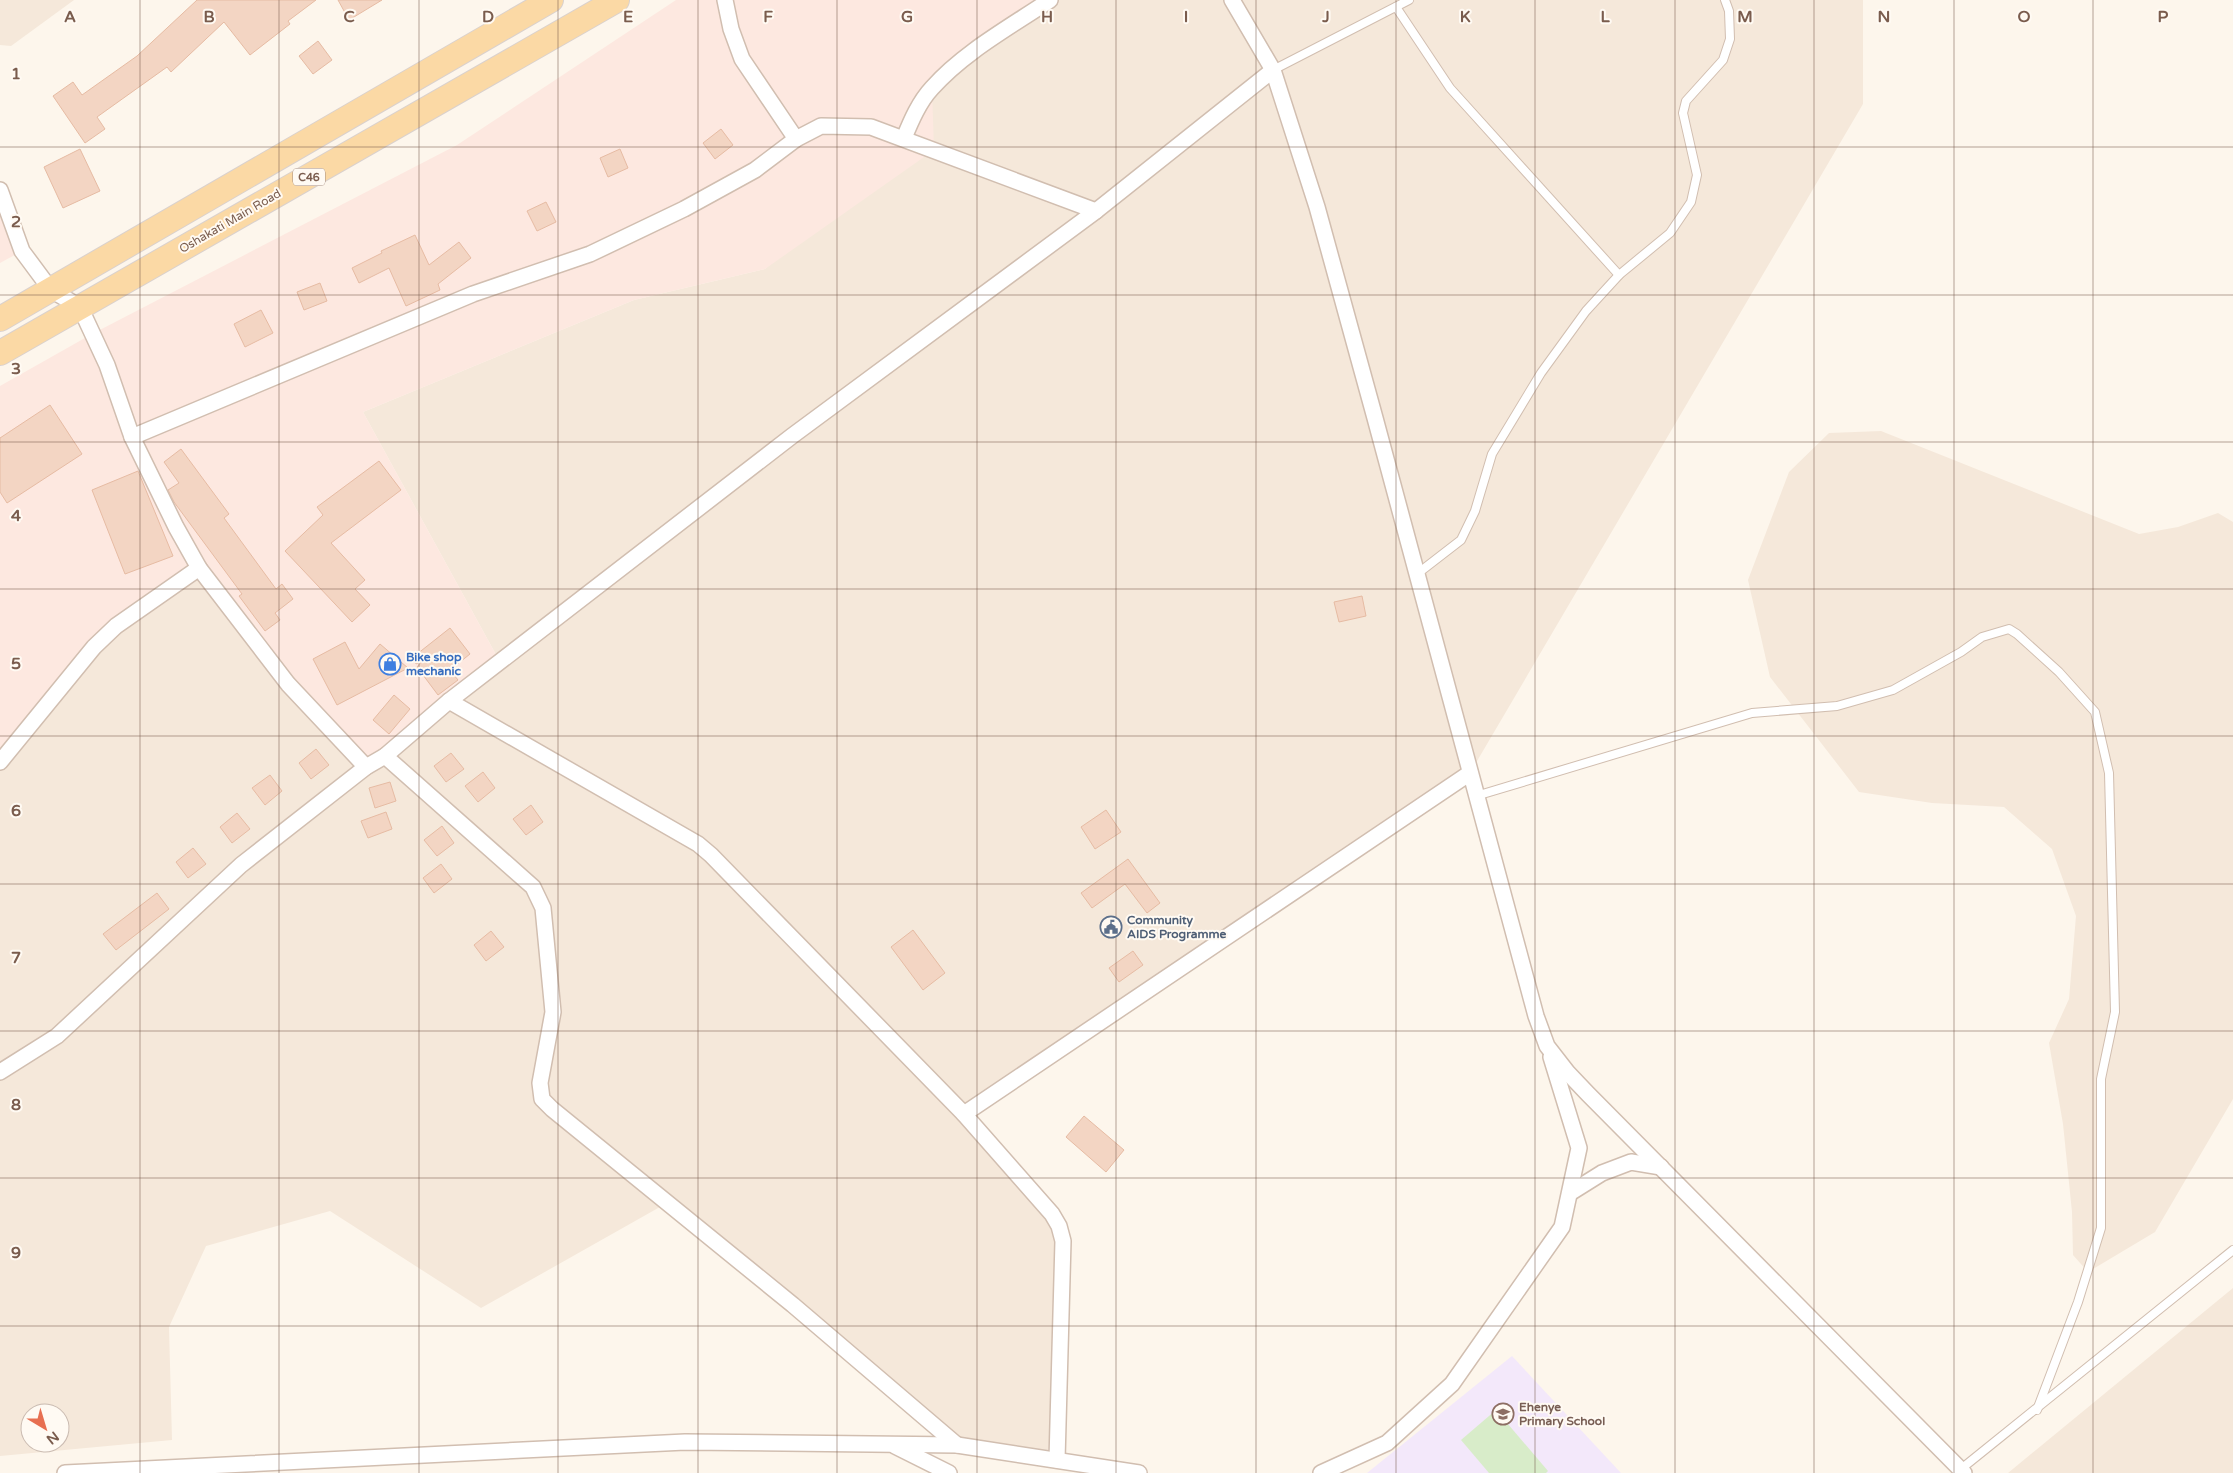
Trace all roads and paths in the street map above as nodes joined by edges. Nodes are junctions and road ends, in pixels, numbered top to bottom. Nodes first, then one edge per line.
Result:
1 (551, 0) edge
2 (617, 0) edge
3 (725, 0) edge
4 (1050, 0) edge
5 (1232, 0) edge
6 (1408, 0) edge
7 (1725, 0) edge
8 (1396, 7) junction
9 (1273, 70) junction
10 (904, 138) junction
11 (796, 140) junction
12 (0, 190) edge
13 (1096, 212) junction
14 (1619, 275) junction
15 (51, 290) junction
16 (80, 307) junction
17 (0, 319) edge
18 (0, 353) edge
19 (132, 437) junction
20 (200, 568) junction
21 (1417, 574) junction
22 (449, 701) junction
23 (385, 756) junction
24 (0, 762) edge
25 (366, 767) junction
26 (1470, 773) junction
27 (1476, 796) junction
28 (1548, 1046) junction
29 (0, 1072) edge
30 (964, 1114) junction
31 (1661, 1167) junction
32 (1570, 1193) junction
33 (2233, 1250) edge
34 (2037, 1410) junction
35 (892, 1444) junction
36 (957, 1446) junction
37 (1057, 1460) junction
38 (1960, 1472) edge
39 (65, 1473) edge
40 (949, 1473) edge
41 (1139, 1473) edge
42 (1321, 1473) edge

1 - 15 main road, C46
2 - 16 main road, Oshakati Main Road / C46
3 - 11 street
4 - 10 street
5 - 9 street
6 - 8 lane
7 - 14 lane
8 - 9 lane
8 - 14 lane
9 - 13 street
9 - 21 street
10 - 11 street
10 - 13 street
11 - 19 street
12 - 15 street
13 - 22 street
14 - 21 lane
15 - 16 street
15 - 17 main road, C46
16 - 18 main road, Oshakati Main Road / C46
16 - 19 street
19 - 20 street
20 - 24 street
20 - 25 street
21 - 26 street
22 - 23 street
22 - 30 street
23 - 25 street
23 - 36 street
25 - 29 street
26 - 27 street
26 - 30 street
27 - 28 street
27 - 34 lane
28 - 31 street
28 - 32 street
30 - 37 street
31 - 32 street
31 - 38 street
32 - 42 street
33 - 34 lane
34 - 38 lane
35 - 36 street
35 - 39 street
35 - 40 street
36 - 37 street
37 - 41 street

